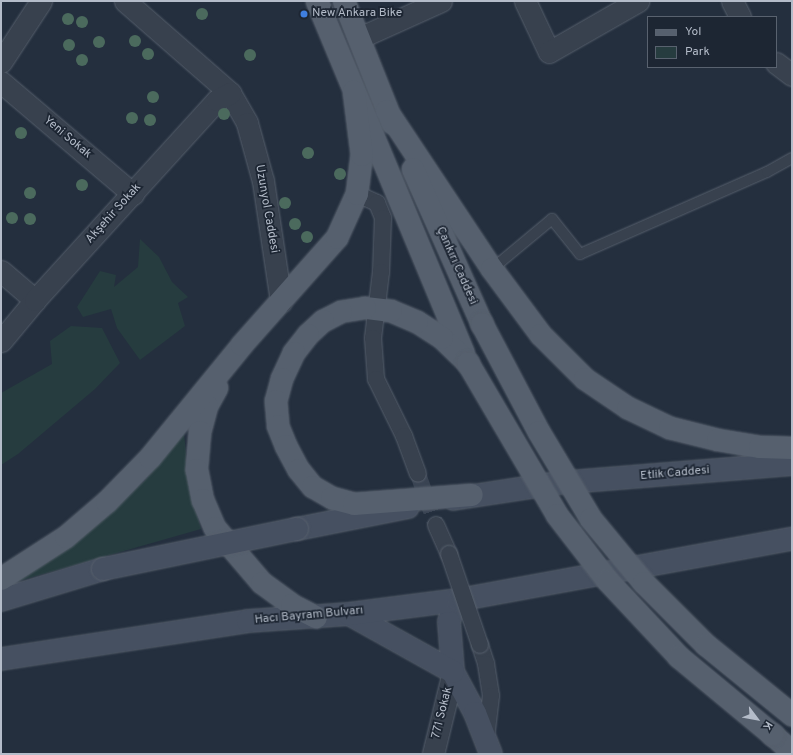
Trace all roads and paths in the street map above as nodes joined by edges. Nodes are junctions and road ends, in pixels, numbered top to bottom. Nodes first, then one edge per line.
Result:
1 (41, 1) edge
2 (125, 1) edge
3 (316, 1) edge
4 (344, 1) edge
5 (441, 1) edge
6 (525, 1) edge
7 (638, 1) edge
8 (732, 1) edge
9 (740, 16) edge
10 (359, 38) junction
11 (1, 62) edge
12 (777, 64) edge
13 (792, 75) edge
14 (1, 82) edge
15 (354, 92) junction
16 (230, 93) junction
17 (387, 111) junction
18 (792, 158) edge
19 (133, 194) junction
20 (357, 194) junction
21 (492, 269) junction
22 (1, 271) edge
23 (35, 300) junction
24 (281, 302) junction
25 (376, 309) junction
26 (1, 341) edge
27 (242, 345) junction
28 (468, 363) junction
29 (792, 448) edge
30 (792, 464) edge
31 (418, 474) tunnel mouth
32 (472, 495) junction
33 (436, 525) tunnel mouth
34 (792, 540) edge
35 (1, 579) edge
36 (1, 600) edge
37 (458, 600) junction
38 (349, 614) junction
39 (316, 617) junction
40 (1, 659) edge
41 (453, 672) junction
42 (792, 714) edge
43 (489, 746) edge
44 (792, 752) edge
45 (433, 754) edge

1 - 11 street
2 - 16 street, Uzunyol Caddesi
3 - 15 main road
4 - 10 main road, Çankırı Caddesi
5 - 10 street
6 - 7 street
8 - 9 street
10 - 17 main road, Çankırı Caddesi
12 - 13 street
14 - 19 street, Yeni Sokak
15 - 20 main road
15 - 28 main road
16 - 19 street, Akşehir Sokak
16 - 24 street, Uzunyol Caddesi
17 - 21 main road
17 - 42 main road, Çankırı Caddesi, bridge
18 - 21 lane
19 - 23 street, Akşehir Sokak
20 - 24 main road
20 - 25 street
21 - 29 main road
22 - 23 street
23 - 26 street, Akşehir Sokak
24 - 27 main road
25 - 28 main road
25 - 31 street
25 - 32 main road
27 - 35 main road
27 - 39 main road
28 - 44 main road, bridge
30 - 32 main road, Etlik Caddesi
32 - 36 main road, bridge
33 - 43 street, bridge
34 - 37 main road, Hacı Bayram Bulvarı
37 - 38 main road, Hacı Bayram Bulvarı
37 - 41 main road
38 - 39 main road, Hacı Bayram Bulvarı
38 - 41 main road
39 - 40 main road, Hacı Bayram Bulvarı
41 - 43 main road
41 - 45 street, 771 Sokak

